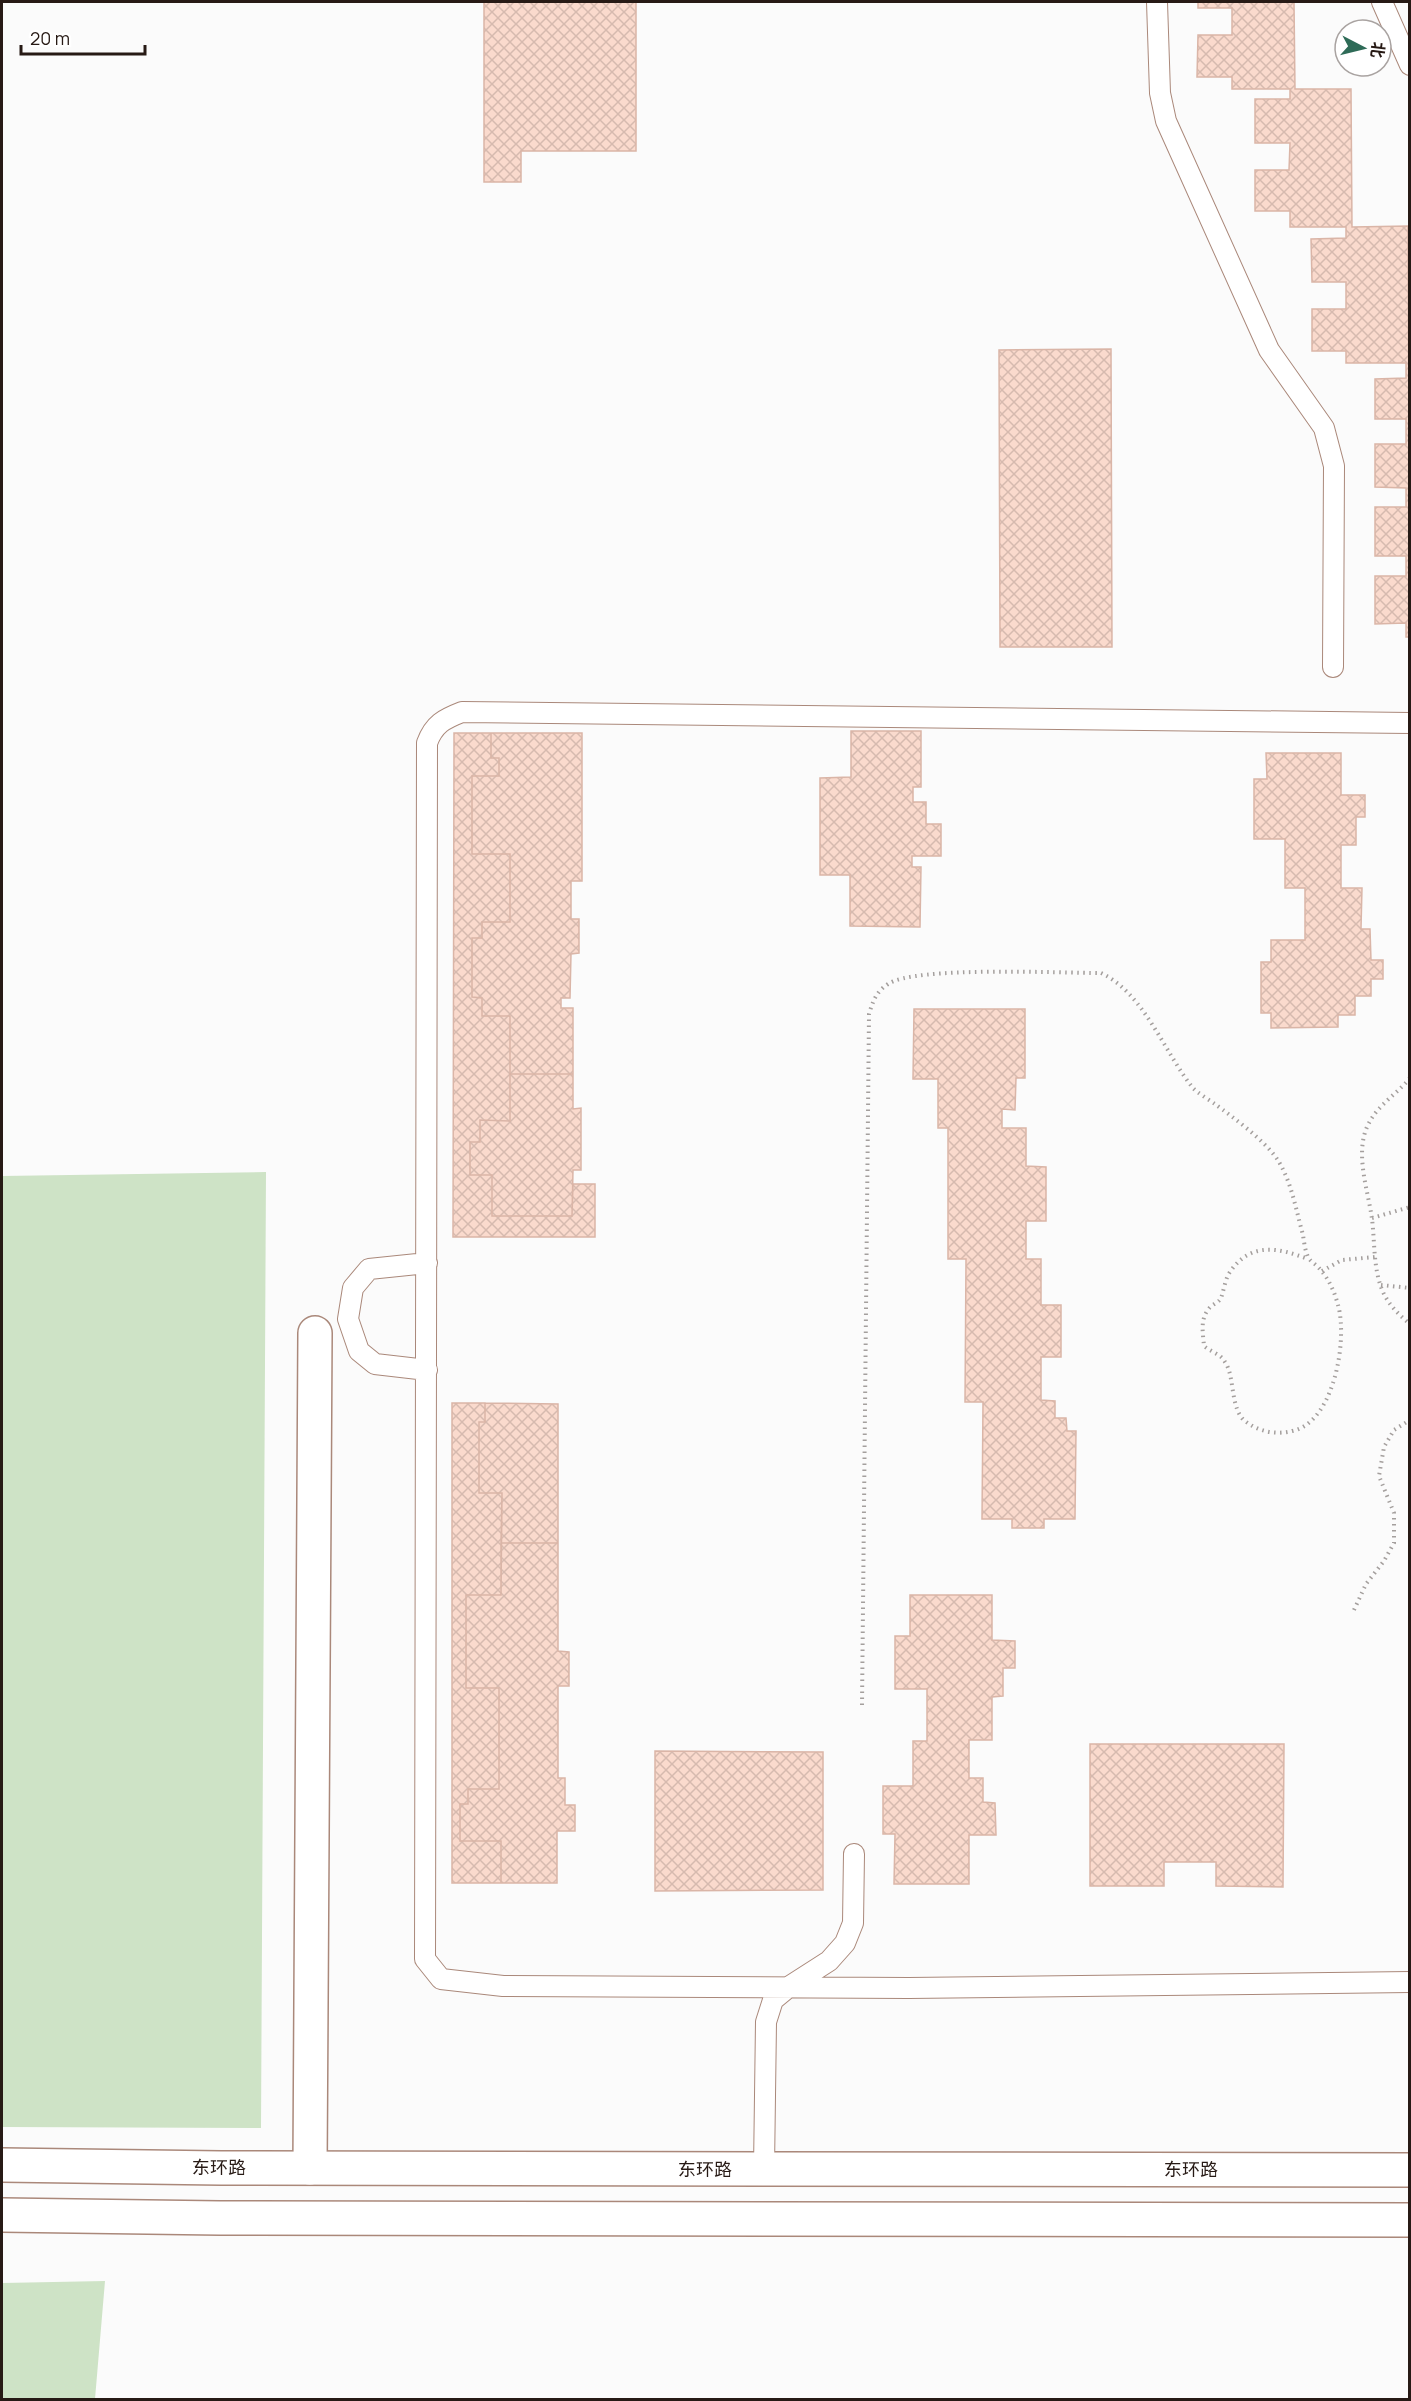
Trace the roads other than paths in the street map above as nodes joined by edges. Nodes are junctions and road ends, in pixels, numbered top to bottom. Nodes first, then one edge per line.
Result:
1 (1158, 2) edge
2 (1382, 2) edge
3 (1410, 65) edge
4 (1333, 667) dead end
5 (1410, 723) edge
6 (427, 1263) junction
7 (348, 1319) junction
8 (315, 1333) joint
9 (427, 1370) junction
10 (854, 1854) dead end
11 (1410, 1983) edge
12 (790, 1986) junction
13 (2, 2165) edge
14 (310, 2168) junction
15 (764, 2169) junction
16 (1410, 2170) edge
17 (2, 2215) edge
18 (1410, 2220) edge

1 - 4 lane
2 - 3 lane
5 - 6 lane
6 - 7 lane
6 - 9 lane
7 - 8 lane
7 - 9 lane
8 - 14 main road
9 - 12 lane
10 - 12 lane
11 - 12 lane
12 - 15 lane
13 - 14 main road, 东环路
14 - 15 main road, 东环路
15 - 16 main road, 东环路
17 - 18 main road

